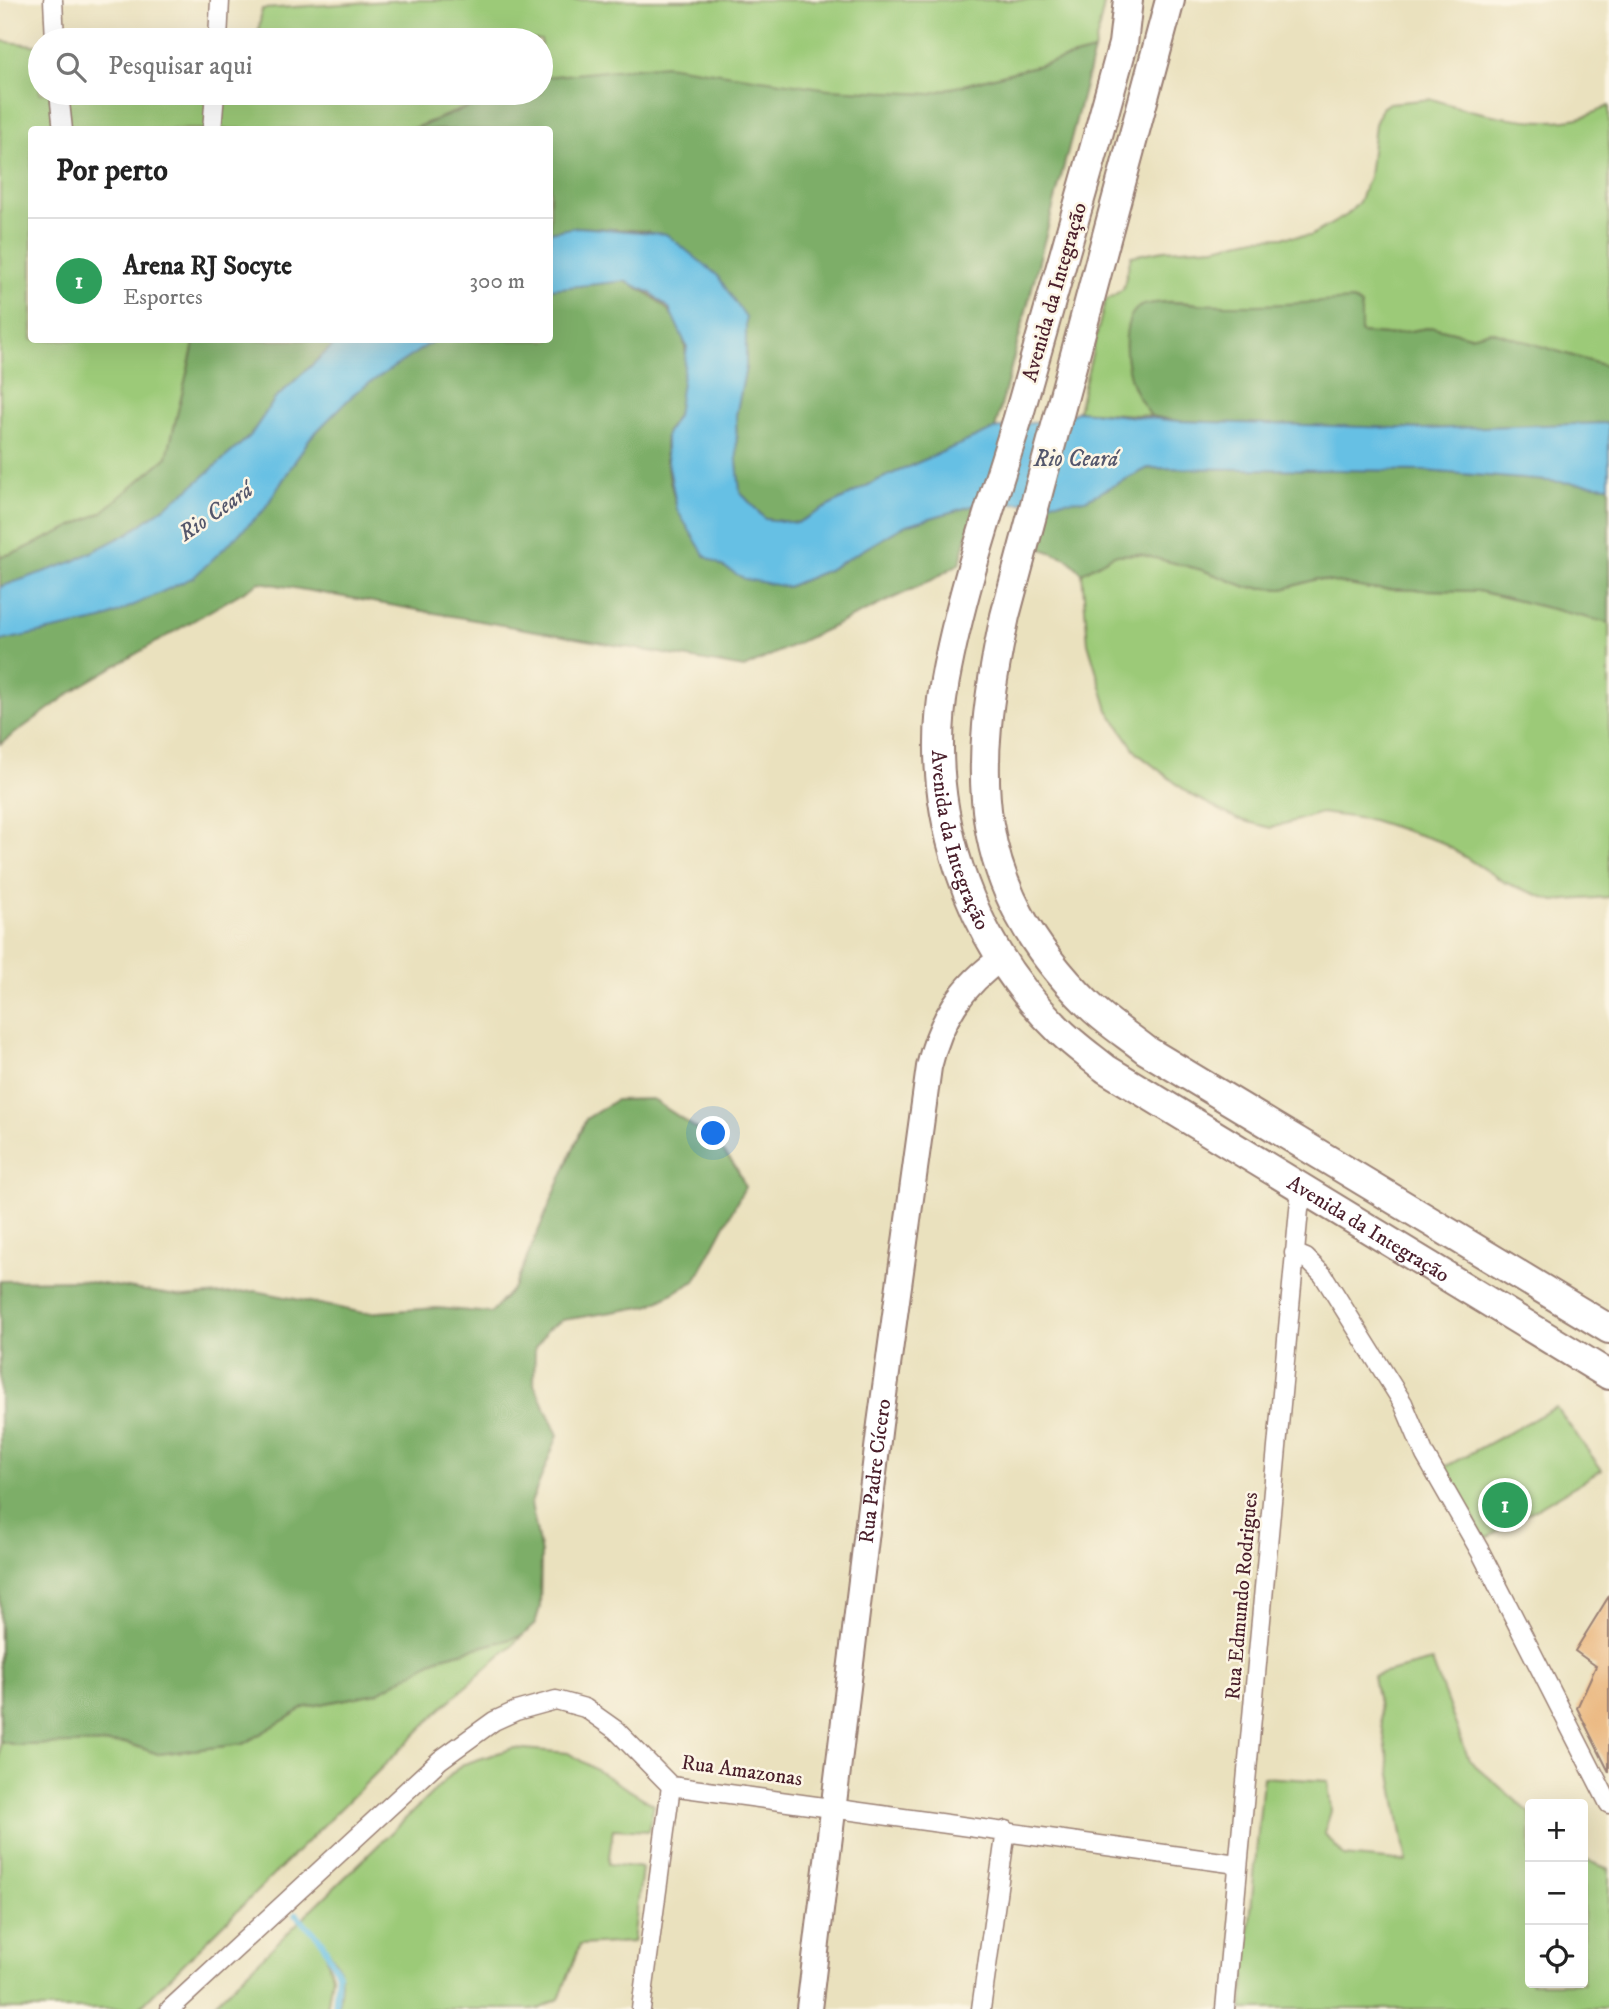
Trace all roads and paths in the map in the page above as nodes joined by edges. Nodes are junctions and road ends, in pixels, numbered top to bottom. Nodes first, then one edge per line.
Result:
1 (53, 0) edge
2 (220, 0) edge
3 (1128, 0) edge
4 (1170, 0) edge
5 (54, 28) edge
6 (219, 28) edge
7 (60, 105) edge
8 (214, 105) edge
9 (63, 126) edge
10 (212, 126) edge
11 (1002, 958) junction
12 (1254, 1115) junction
13 (1236, 1148) junction
14 (1301, 1188) junction
15 (1294, 1253) junction
16 (1609, 1329) edge
17 (1609, 1375) edge
18 (671, 1786) junction
19 (1609, 1804) edge
20 (835, 1807) junction
21 (1006, 1830) junction
22 (1237, 1864) junction
23 (170, 2009) edge
24 (641, 2009) edge
25 (809, 2009) edge
26 (981, 2009) edge
27 (1224, 2009) edge

1 - 5 street
2 - 6 street
3 - 11 main road, Avenida da Integração
4 - 12 main road, Avenida da Integração
7 - 9 street
8 - 10 street
11 - 13 main road, Avenida da Integração
11 - 20 street, Rua Padre Cícero
12 - 13 main road
12 - 16 main road, Avenida da Integração
13 - 14 main road, Avenida da Integração
14 - 15 street, Rua Edmundo Rodrigues
14 - 17 main road, Avenida da Integração
15 - 19 street
15 - 22 street, Rua Edmundo Rodrigues
18 - 20 street, Rua Amazonas
18 - 23 street, Rua Amazonas
18 - 24 street
20 - 21 street, Rua Amazonas
20 - 25 street, Rua Padre Cícero
21 - 22 street, Rua Amazonas
21 - 26 street
22 - 27 street, Rua Edmundo Rodrigues

